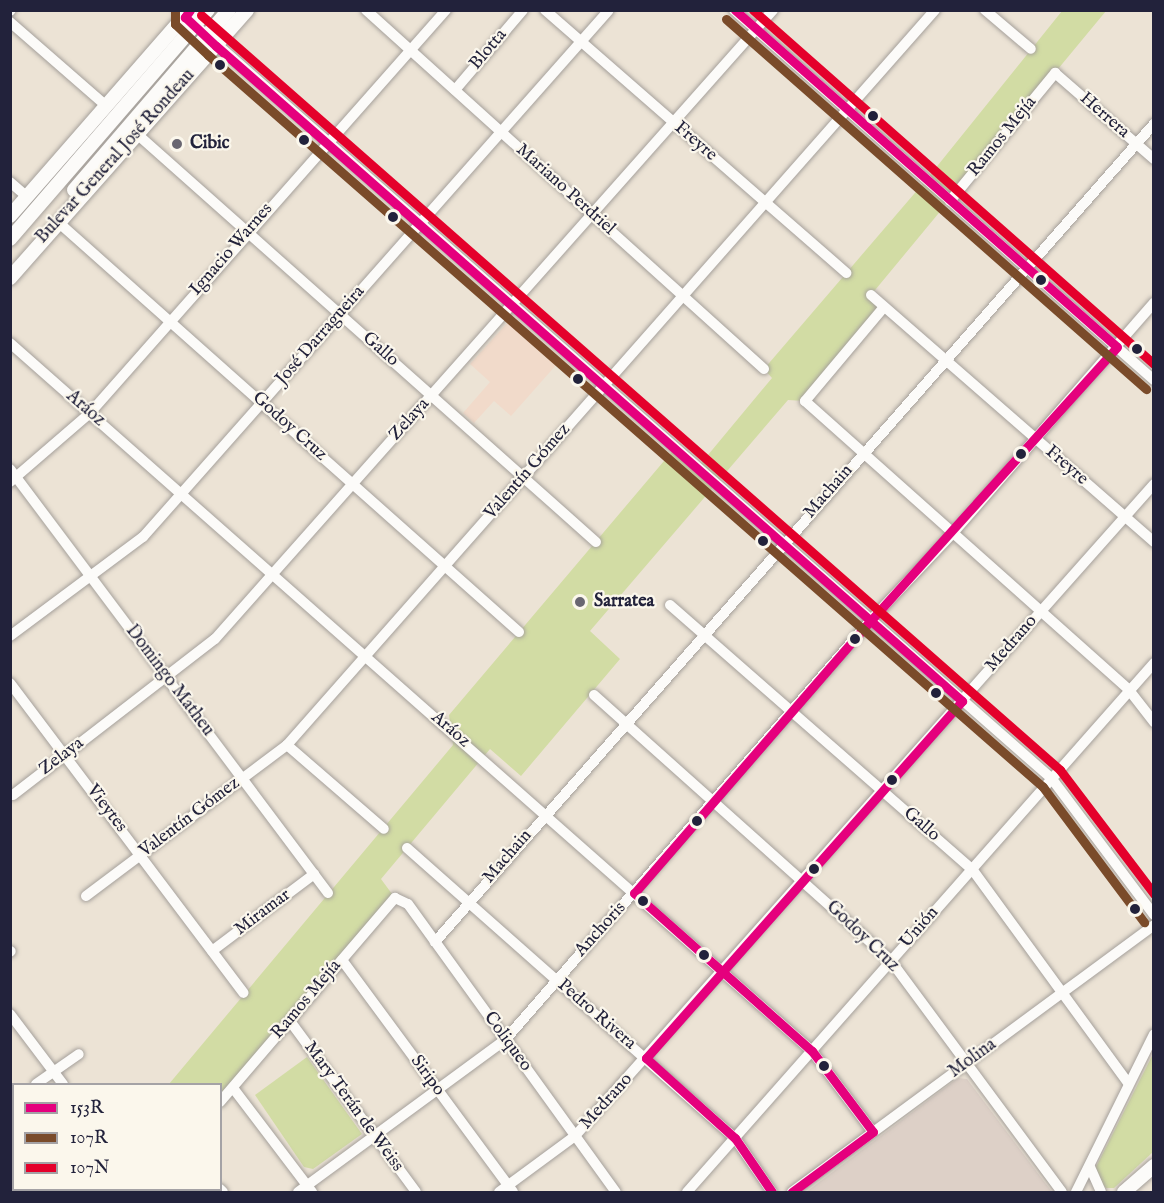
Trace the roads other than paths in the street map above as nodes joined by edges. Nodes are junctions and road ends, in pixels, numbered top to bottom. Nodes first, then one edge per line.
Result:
1 (208, 10) edge
2 (229, 10) edge
3 (247, 10) edge
4 (366, 10) edge
5 (446, 10) edge
6 (523, 10) edge
7 (545, 10) edge
8 (609, 10) edge
9 (734, 10) edge
10 (773, 10) edge
11 (935, 10) edge
12 (985, 10) edge
13 (186, 16) edge
14 (10, 22) edge
15 (756, 30) junction
16 (211, 41) junction
17 (581, 42) junction
18 (1030, 49) dead end
19 (411, 50) junction
20 (1055, 73) joint
21 (455, 90) junction
22 (105, 105) junction
23 (847, 110) junction
24 (674, 123) junction
25 (1154, 124) edge
26 (501, 132) junction
27 (137, 134) junction
28 (327, 142) junction
29 (1136, 144) junction
30 (122, 150) junction
31 (102, 158) junction
32 (1154, 159) edge
33 (10, 182) edge
34 (27, 197) junction
35 (950, 201) junction
36 (765, 203) junction
37 (592, 214) junction
38 (10, 216) edge
39 (58, 222) junction
40 (421, 223) junction
41 (247, 233) junction
42 (10, 239) edge
43 (10, 265) edge
44 (1026, 268) junction
45 (846, 273) dead end
46 (10, 278) edge
47 (683, 296) junction
48 (871, 296) dead end
49 (1154, 303) edge
50 (513, 304) junction
51 (884, 307) junction
52 (340, 315) junction
53 (170, 321) junction
54 (10, 343) edge
55 (1117, 347) junction
56 (946, 360) junction
57 (764, 369) dead end
58 (1154, 380) edge
59 (604, 386) junction
60 (431, 396) junction
61 (262, 403) junction
62 (90, 413) junction
63 (1035, 440) junction
64 (863, 453) junction
65 (13, 476) edge
66 (523, 478) junction
67 (353, 484) junction
68 (1154, 484) edge
69 (181, 494) junction
70 (1125, 516) junction
71 (954, 532) junction
72 (596, 542) dead end
73 (1154, 542) edge
74 (784, 544) junction
75 (445, 566) junction
76 (273, 574) junction
77 (91, 576) junction
78 (669, 605) dead end
79 (1041, 611) junction
80 (870, 621) junction
81 (519, 632) dead end
82 (704, 634) junction
83 (10, 636) edge
84 (366, 656) junction
85 (1154, 663) edge
86 (167, 678) junction
87 (10, 683) edge
88 (1130, 690) junction
89 (594, 695) dead end
90 (962, 701) junction
91 (792, 711) junction
92 (1154, 722) edge
93 (626, 723) junction
94 (287, 745) junction
95 (65, 755) junction
96 (242, 779) junction
97 (1052, 779) junction
98 (883, 791) junction
99 (13, 795) dead end
100 (714, 800) junction
101 (545, 814) junction
102 (384, 829) dead end
103 (407, 848) dead end
104 (140, 855) junction
105 (972, 869) junction
106 (314, 874) junction
107 (802, 881) junction
108 (328, 893) dead end
109 (634, 893) junction
110 (86, 896) dead end
111 (394, 898) joint
112 (468, 902) junction
113 (1154, 915) edge
114 (1154, 925) edge
115 (435, 942) junction
116 (212, 951) junction
117 (342, 960) junction
118 (891, 961) junction
119 (723, 972) junction
120 (557, 980) junction
121 (1062, 992) junction
122 (244, 993) dead end
123 (10, 1014) edge
124 (290, 1021) junction
125 (1154, 1034) edge
126 (505, 1040) junction
127 (812, 1051) junction
128 (79, 1054) dead end
129 (646, 1058) junction
130 (967, 1063) junction
131 (54, 1072) junction
132 (38, 1083) edge
133 (62, 1083) edge
134 (1129, 1084) junction
135 (233, 1088) junction
136 (437, 1090) junction
137 (222, 1100) edge
138 (873, 1132) junction
139 (374, 1136) junction
140 (575, 1136) junction
141 (735, 1138) junction
142 (1154, 1166) edge
143 (1089, 1167) junction
144 (305, 1190) edge
145 (507, 1190) edge
146 (416, 1192) edge
147 (616, 1192) edge
148 (687, 1192) edge
149 (772, 1192) edge
150 (792, 1192) edge
151 (1062, 1192) edge
152 (1077, 1192) edge
153 (1101, 1192) edge
154 (1124, 1192) edge

1 - 13 main road, Bulevar General José Rondeau
2 - 16 main road, Bulevar General José Rondeau
3 - 16 main road, Bulevar General José Rondeau
4 - 19 street, Mariano Perdriel
5 - 19 street, Ignacio Warnes
6 - 21 street, Blotta
7 - 17 street, Freyre
8 - 17 street, José Darragueira
9 - 15 street
10 - 15 street, Zelaya
11 - 23 street, Valentín Gómez
12 - 18 street
13 - 16 street
13 - 22 main road, Bulevar General José Rondeau
13 - 42 main road, Bulevar General José Rondeau
14 - 22 street
15 - 23 street
15 - 24 street, Zelaya
16 - 27 main road, Bulevar General José Rondeau
16 - 28 street
16 - 31 main road, Bulevar General José Rondeau
17 - 24 street, Freyre
17 - 26 street, José Darragueira
19 - 21 street, Mariano Perdriel
19 - 28 street, Ignacio Warnes
20 - 29 street, Herrera
20 - 35 street, Ramos Mejía
21 - 26 street, Mariano Perdriel
22 - 34 main road, Bulevar General José Rondeau
23 - 35 street
23 - 36 street, Valentín Gómez
24 - 36 street, Freyre
24 - 37 street, Zelaya
25 - 29 street, Machain
26 - 37 street, Mariano Perdriel
26 - 40 street, José Darragueira
27 - 30 main road, Bulevar General José Rondeau
27 - 41 street, Gallo
28 - 40 street
28 - 41 street, Ignacio Warnes
29 - 32 street, Herrera
29 - 44 street, Machain
30 - 31 main road
30 - 39 main road, Bulevar General José Rondeau
31 - 43 main road, Bulevar General José Rondeau
33 - 34 street
34 - 38 main road, Bulevar General José Rondeau
35 - 44 street
36 - 45 street, Freyre
36 - 47 street, Valentín Gómez
37 - 47 street, Mariano Perdriel
37 - 50 street, Zelaya
39 - 46 main road, Bulevar General José Rondeau
39 - 53 street, Godoy Cruz
40 - 50 street
40 - 52 street, José Darragueira
41 - 52 street, Gallo
41 - 53 street, Ignacio Warnes
44 - 55 street
44 - 56 street, Machain
47 - 57 street, Mariano Perdriel
47 - 59 street, Valentín Gómez
48 - 51 street, Freyre
49 - 55 street, Anchoris
50 - 59 street
50 - 60 street, Zelaya
51 - 56 street, Freyre
51 - 64 street
52 - 60 street, Gallo
52 - 61 street, José Darragueira
53 - 61 street, Godoy Cruz
53 - 62 street, Ignacio Warnes
54 - 62 street, Aráoz
55 - 58 street
55 - 63 street, Anchoris
56 - 63 street, Freyre
56 - 64 street, Machain
59 - 66 street, Valentín Gómez
59 - 74 street
60 - 66 street, Gallo
60 - 67 street, Zelaya
61 - 67 street, Godoy Cruz
61 - 69 street, José Darragueira
62 - 65 street, Ignacio Warnes
62 - 69 street, Aráoz
63 - 70 street, Freyre
63 - 71 street, Anchoris
64 - 71 street
64 - 74 street, Machain
65 - 77 street, Domingo Matheu
66 - 72 street, Gallo
66 - 75 street, Valentín Gómez
67 - 75 street, Godoy Cruz
67 - 76 street, Zelaya
68 - 70 street, Medrano
69 - 76 street, Aráoz
69 - 77 street, José Darragueira
70 - 73 street, Freyre
70 - 79 street, Medrano
71 - 79 street
71 - 80 street, Anchoris
74 - 80 street
74 - 82 street, Machain
75 - 81 street, Godoy Cruz
75 - 84 street, Valentín Gómez
76 - 84 street, Aráoz
76 - 86 street, Zelaya
77 - 83 street, José Darragueira
77 - 86 street, Domingo Matheu
78 - 82 street, Gallo
79 - 88 street
79 - 90 street, Medrano
80 - 90 street
80 - 91 street, Anchoris
82 - 91 street, Gallo
82 - 93 street, Machain
84 - 94 street, Valentín Gómez
84 - 101 street, Aráoz
85 - 88 street, Unión
86 - 95 street, Zelaya
86 - 96 street, Domingo Matheu
87 - 95 street, Vieytes
88 - 92 street
88 - 97 street, Unión
89 - 93 street, Godoy Cruz
90 - 97 street
90 - 98 street, Medrano
91 - 98 street, Gallo
91 - 100 street, Anchoris
93 - 100 street, Godoy Cruz
93 - 101 street, Machain
94 - 96 street, Valentín Gómez
94 - 102 street
95 - 99 street, Zelaya
95 - 104 street, Vieytes
96 - 104 street, Valentín Gómez
96 - 106 street, Domingo Matheu
97 - 105 street, Unión
97 - 113 street
98 - 105 street, Gallo
98 - 107 street, Medrano
100 - 107 street, Godoy Cruz
100 - 109 street, Anchoris
101 - 109 street, Aráoz
101 - 112 street, Machain
103 - 112 street, Pedro Rivera
104 - 110 street, Valentín Gómez
104 - 116 street, Vieytes
105 - 118 street, Unión
105 - 121 street, Gallo
106 - 108 street, Domingo Matheu
106 - 116 street, Miramar
107 - 118 street, Godoy Cruz
107 - 119 street, Medrano
109 - 119 street, Aráoz
109 - 120 street, Anchoris
111 - 115 street, Coliqueo
111 - 117 street, Ramos Mejía
112 - 115 street, Machain
112 - 120 street, Pedro Rivera
114 - 121 street, Molina
115 - 126 street, Coliqueo
116 - 122 street, Vieytes
117 - 124 street, Ramos Mejía
117 - 136 street, Siripo
118 - 127 street, Unión
118 - 130 street, Godoy Cruz
119 - 127 street, Aráoz
119 - 129 street, Medrano
120 - 126 street, Anchoris
120 - 129 street, Pedro Rivera
121 - 130 street, Molina
121 - 134 street, Gallo
123 - 131 street
124 - 135 street, Ramos Mejía
124 - 139 street, Mary Terán de Weiss
125 - 134 street
126 - 136 street, Anchoris
126 - 140 street, Coliqueo
127 - 138 street, Aráoz
127 - 141 street, Unión
128 - 131 street
129 - 140 street, Medrano
129 - 141 street, Pedro Rivera
130 - 138 street, Molina
130 - 151 street, Godoy Cruz
131 - 132 street
131 - 133 street
134 - 143 street
135 - 137 street, Ramos Mejía
135 - 144 street
136 - 139 street, Anchoris
136 - 145 street, Siripo
138 - 150 street, Molina
139 - 144 street, Anchoris
139 - 146 street, Mary Terán de Weiss
140 - 145 street, Medrano
140 - 147 street, Coliqueo
141 - 148 street, Unión
141 - 149 street, Pedro Rivera
142 - 154 main road
143 - 152 street
143 - 153 street

